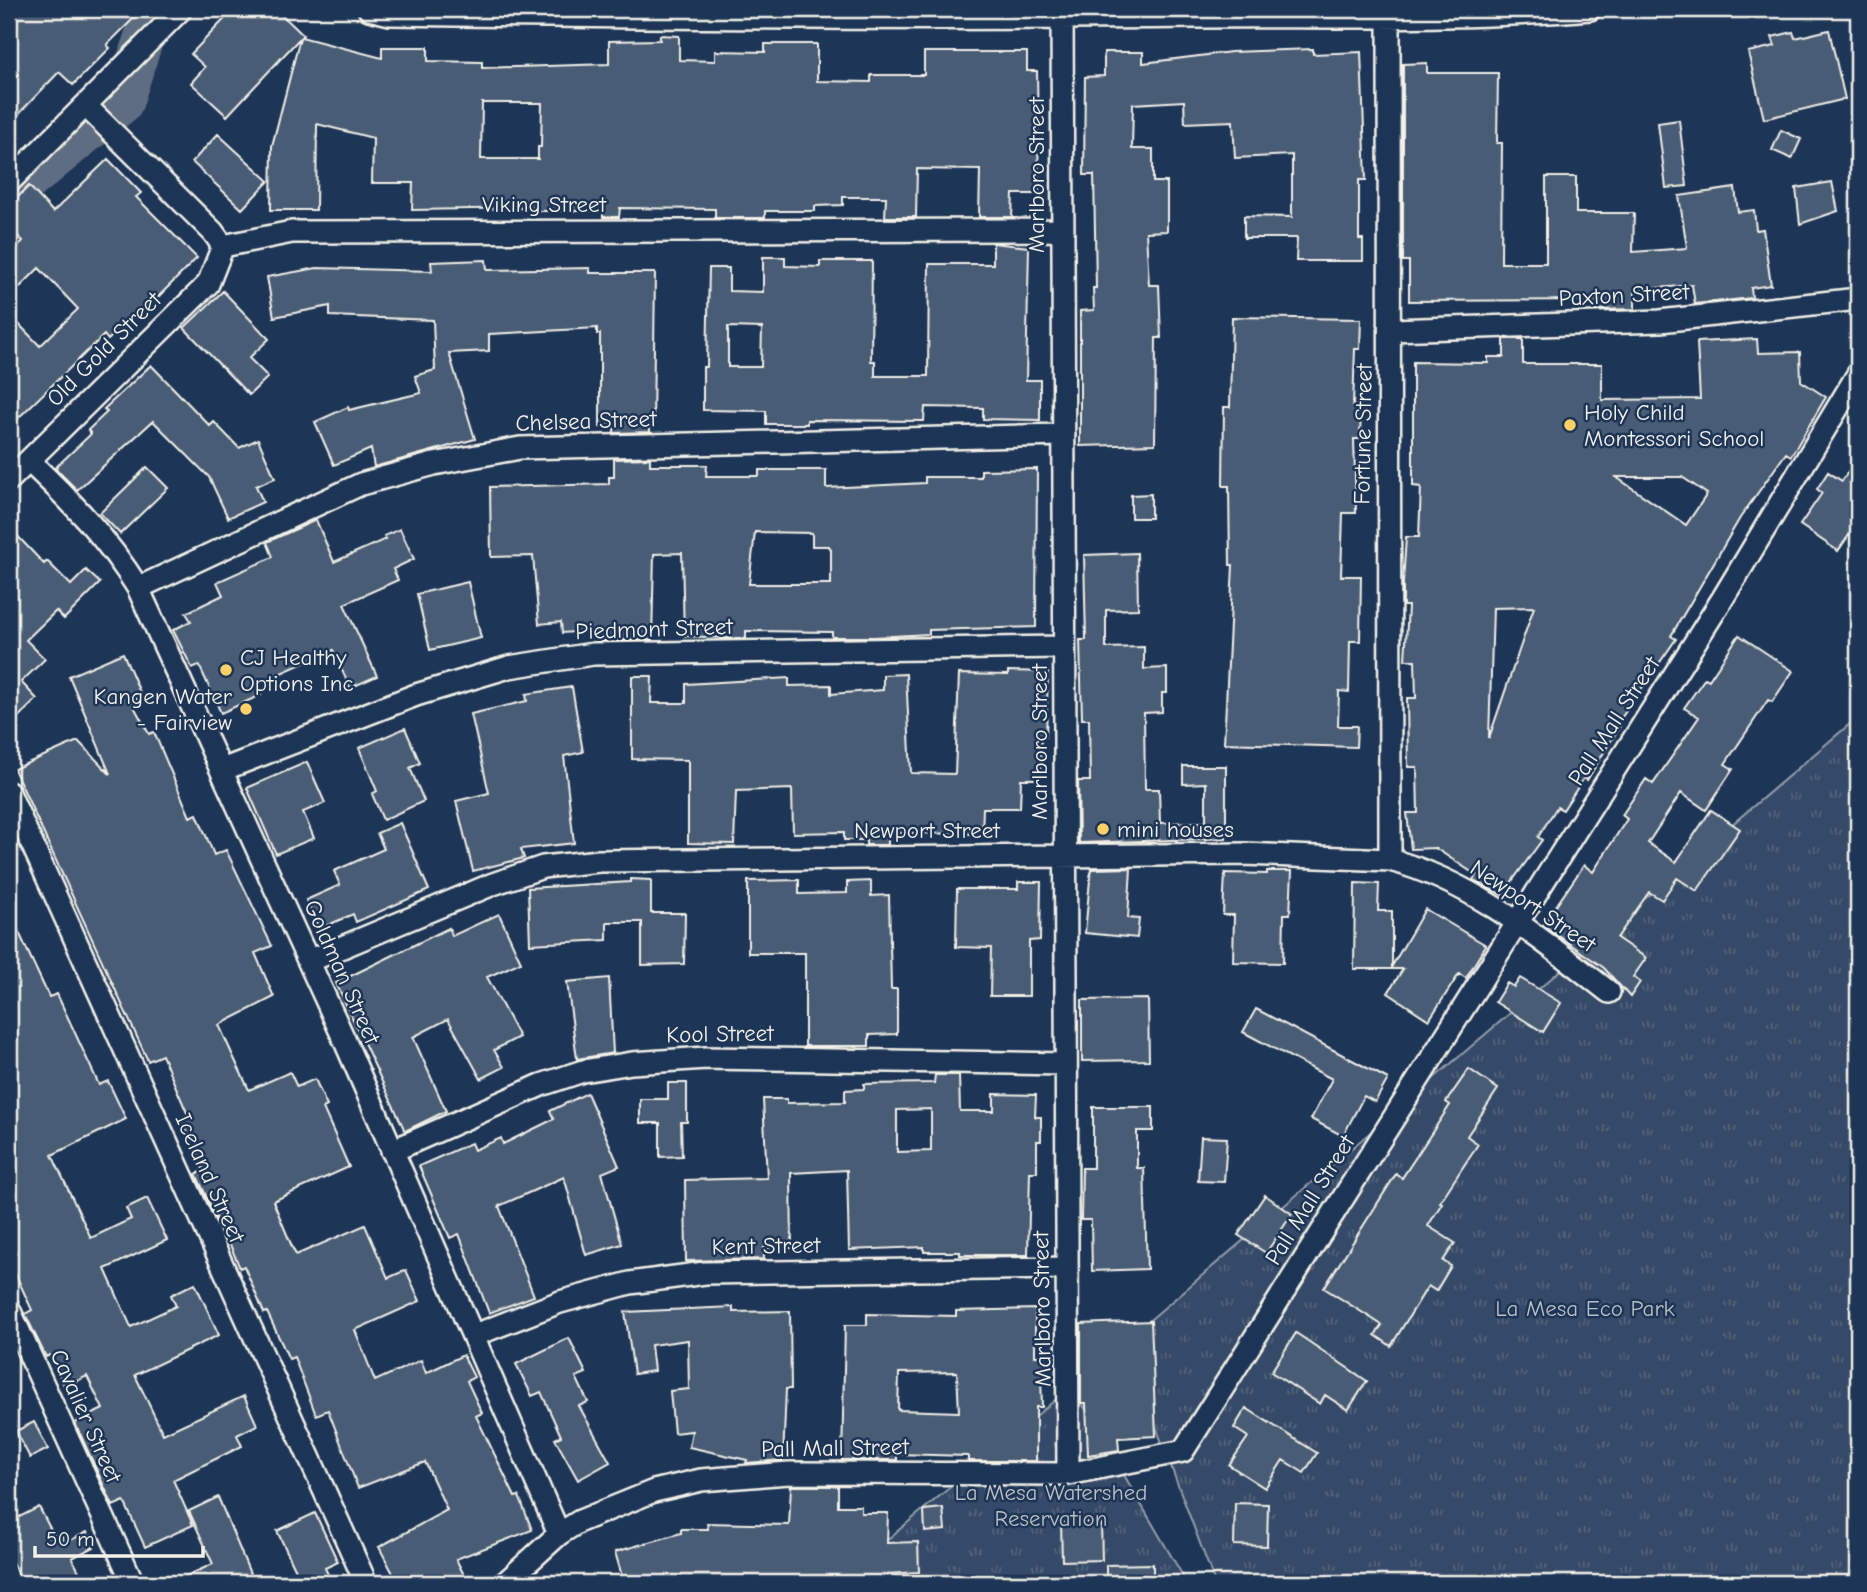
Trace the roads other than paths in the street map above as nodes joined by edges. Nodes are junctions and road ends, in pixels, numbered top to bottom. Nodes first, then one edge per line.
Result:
1 (181, 9) edge
2 (369, 9) edge
3 (1590, 9) edge
4 (1389, 12) edge
5 (856, 13) edge
6 (1062, 14) edge
7 (86, 106) junction
8 (9, 182) edge
9 (1063, 230) junction
10 (223, 246) junction
11 (1858, 299) edge
12 (1391, 330) junction
13 (1858, 374) edge
14 (1064, 435) junction
15 (29, 461) junction
16 (9, 480) edge
17 (138, 588) junction
18 (1064, 648) junction
19 (222, 770) junction
20 (9, 793) edge
21 (1065, 856) junction
22 (1390, 860) junction
23 (1517, 922) junction
24 (309, 961) junction
25 (1609, 992) dead end
26 (1066, 1064) junction
27 (392, 1151) junction
28 (1067, 1268) junction
29 (9, 1309) edge
30 (475, 1335) junction
31 (1068, 1474) junction
32 (559, 1534) junction
33 (133, 1583) edge
34 (366, 1583) edge
35 (505, 1583) edge

1 - 7 street
2 - 5 street
3 - 4 street
4 - 6 street
4 - 12 street, Fortune Street
5 - 6 street
6 - 9 street, Marlboro Street
7 - 8 street
7 - 10 street
9 - 10 street, Viking Street
9 - 14 street, Marlboro Street
10 - 15 street, Old Gold Street
11 - 12 street, Paxton Street
12 - 22 street, Fortune Street
13 - 23 street, Pall Mall Street
14 - 17 street, Chelsea Street
14 - 18 street, Marlboro Street
15 - 16 street, Old Gold Street
15 - 17 street, Goldman Street
17 - 19 street, Goldman Street
18 - 19 street, Piedmont Street
18 - 21 street, Marlboro Street
19 - 24 street, Goldman Street
20 - 34 street, Iceland Street
21 - 22 street, Newport Street
21 - 24 street, Newport Street
21 - 26 street, Marlboro Street
22 - 23 street, Newport Street
23 - 25 street, Newport Street
23 - 31 street, Pall Mall Street
24 - 27 street, Goldman Street
26 - 27 street, Kool Street
26 - 28 street, Marlboro Street
27 - 30 street, Goldman Street
28 - 30 street, Kent Street
28 - 31 street, Marlboro Street
29 - 33 street, Cavalier Street
30 - 32 street, Goldman Street
31 - 32 street, Pall Mall Street
32 - 35 street, Pall Mall Street

